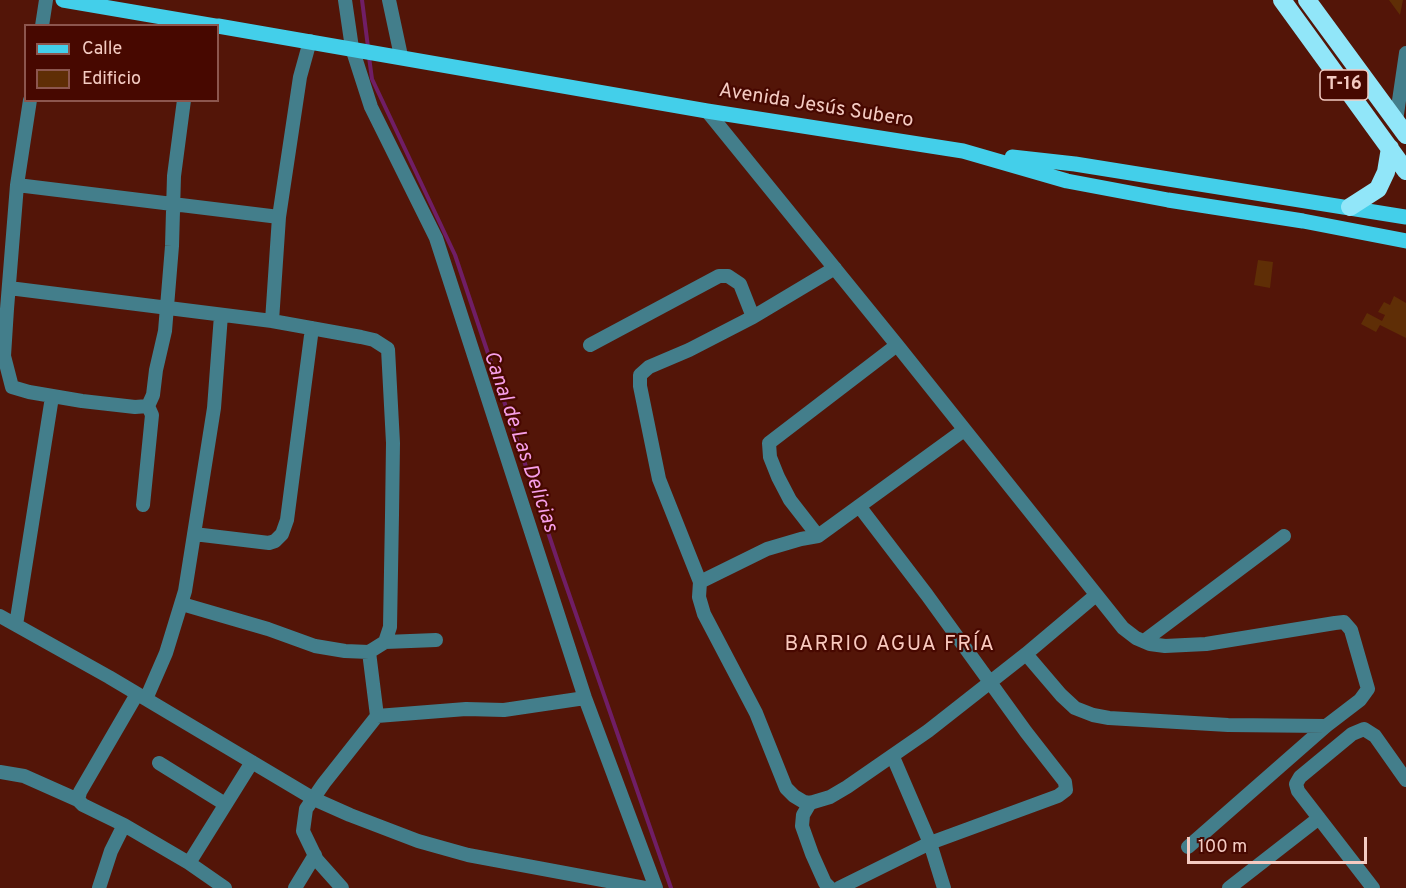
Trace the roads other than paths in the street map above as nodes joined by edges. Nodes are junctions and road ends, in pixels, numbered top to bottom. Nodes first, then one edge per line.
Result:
1 (46, 0) edge
2 (63, 0) edge
3 (345, 0) edge
4 (389, 0) edge
5 (1282, 0) edge
6 (1307, 0) edge
7 (42, 24) edge
8 (193, 24) edge
9 (219, 26) edge
10 (310, 41) junction
11 (356, 49) junction
12 (1406, 53) edge
13 (401, 56) junction
14 (30, 102) edge
15 (184, 102) edge
16 (707, 111) junction
17 (1401, 128) edge
18 (1390, 148) junction
19 (963, 151) junction
20 (1406, 171) edge
21 (17, 185) junction
22 (173, 203) junction
23 (1350, 207) junction
24 (279, 217) junction
25 (1406, 217) edge
26 (1406, 241) edge
27 (834, 268) junction
28 (9, 288) junction
29 (167, 308) junction
30 (221, 315) junction
31 (753, 317) junction
32 (272, 321) junction
33 (312, 328) junction
34 (590, 345) dead end
35 (897, 345) junction
36 (2, 356) edge
37 (52, 397) junction
38 (148, 406) junction
39 (964, 429) junction
40 (143, 505) dead end
41 (859, 506) junction
42 (194, 534) junction
43 (818, 536) junction
44 (1284, 536) dead end
45 (700, 582) junction
46 (1096, 595) junction
47 (182, 604) junction
48 (0, 616) edge
49 (16, 625) junction
50 (436, 640) dead end
51 (1144, 641) junction
52 (385, 642) junction
53 (369, 652) junction
54 (1026, 654) junction
55 (989, 682) junction
56 (142, 696) junction
57 (585, 698) junction
58 (377, 716) junction
59 (1326, 726) junction
60 (893, 757) junction
61 (252, 762) junction
62 (159, 763) dead end
63 (0, 772) edge
64 (1406, 780) edge
65 (314, 799) junction
66 (78, 800) junction
67 (810, 803) junction
68 (225, 804) junction
69 (1319, 818) junction
70 (124, 825) junction
71 (930, 843) junction
72 (1188, 847) dead end
73 (315, 855) junction
74 (189, 863) junction
75 (1366, 886) edge
76 (99, 888) edge
77 (225, 888) edge
78 (295, 888) edge
79 (342, 888) edge
80 (645, 888) edge
81 (656, 888) edge
82 (830, 888) edge
83 (839, 888) edge
84 (944, 888) edge
85 (1229, 888) edge

1 - 7 street
2 - 8 main road, Avenida Jesús Subero
3 - 11 street
4 - 13 street
5 - 18 highway, T-16
6 - 17 highway, T-16
9 - 10 main road, Avenida Jesús Subero
10 - 11 main road, Avenida Jesús Subero
10 - 24 street
11 - 13 main road, Avenida Jesús Subero
11 - 57 street
12 - 17 street
13 - 16 main road, Avenida Jesús Subero
14 - 21 street
15 - 22 street
16 - 19 main road, Avenida Jesús Subero
16 - 27 street
18 - 20 highway, T-16
18 - 23 highway
19 - 23 main road
19 - 26 main road, Avenida Jesús Subero
21 - 22 street
21 - 28 street
22 - 24 street
22 - 29 street
23 - 25 main road
24 - 32 street
27 - 31 street
27 - 35 street
28 - 29 street
28 - 36 street
29 - 30 street
29 - 38 street
30 - 32 street
30 - 42 street
31 - 34 street
31 - 45 street
32 - 33 street
33 - 42 street
33 - 52 street
35 - 39 street
35 - 43 street
36 - 37 street
37 - 38 street
37 - 49 street
38 - 40 street
39 - 41 street
39 - 46 street
41 - 43 street
41 - 55 street
42 - 47 street
43 - 45 street
44 - 51 street
45 - 67 street
46 - 51 street
46 - 54 street
47 - 53 street
47 - 56 street
48 - 49 street
49 - 56 street
50 - 52 street
51 - 59 street
52 - 53 street
53 - 58 street
54 - 55 street
54 - 59 street
55 - 60 street
55 - 71 street
56 - 61 street
56 - 66 street
57 - 58 street
57 - 81 street
58 - 65 street
59 - 72 street
60 - 67 street
60 - 71 street
61 - 65 street
61 - 68 street
62 - 68 street
63 - 66 street
64 - 69 street
65 - 73 street
65 - 80 street
66 - 70 street
67 - 82 street
68 - 74 street
69 - 75 street
69 - 85 street
70 - 74 street
70 - 76 street
71 - 83 street
71 - 84 street
73 - 78 street
73 - 79 street
74 - 77 street

